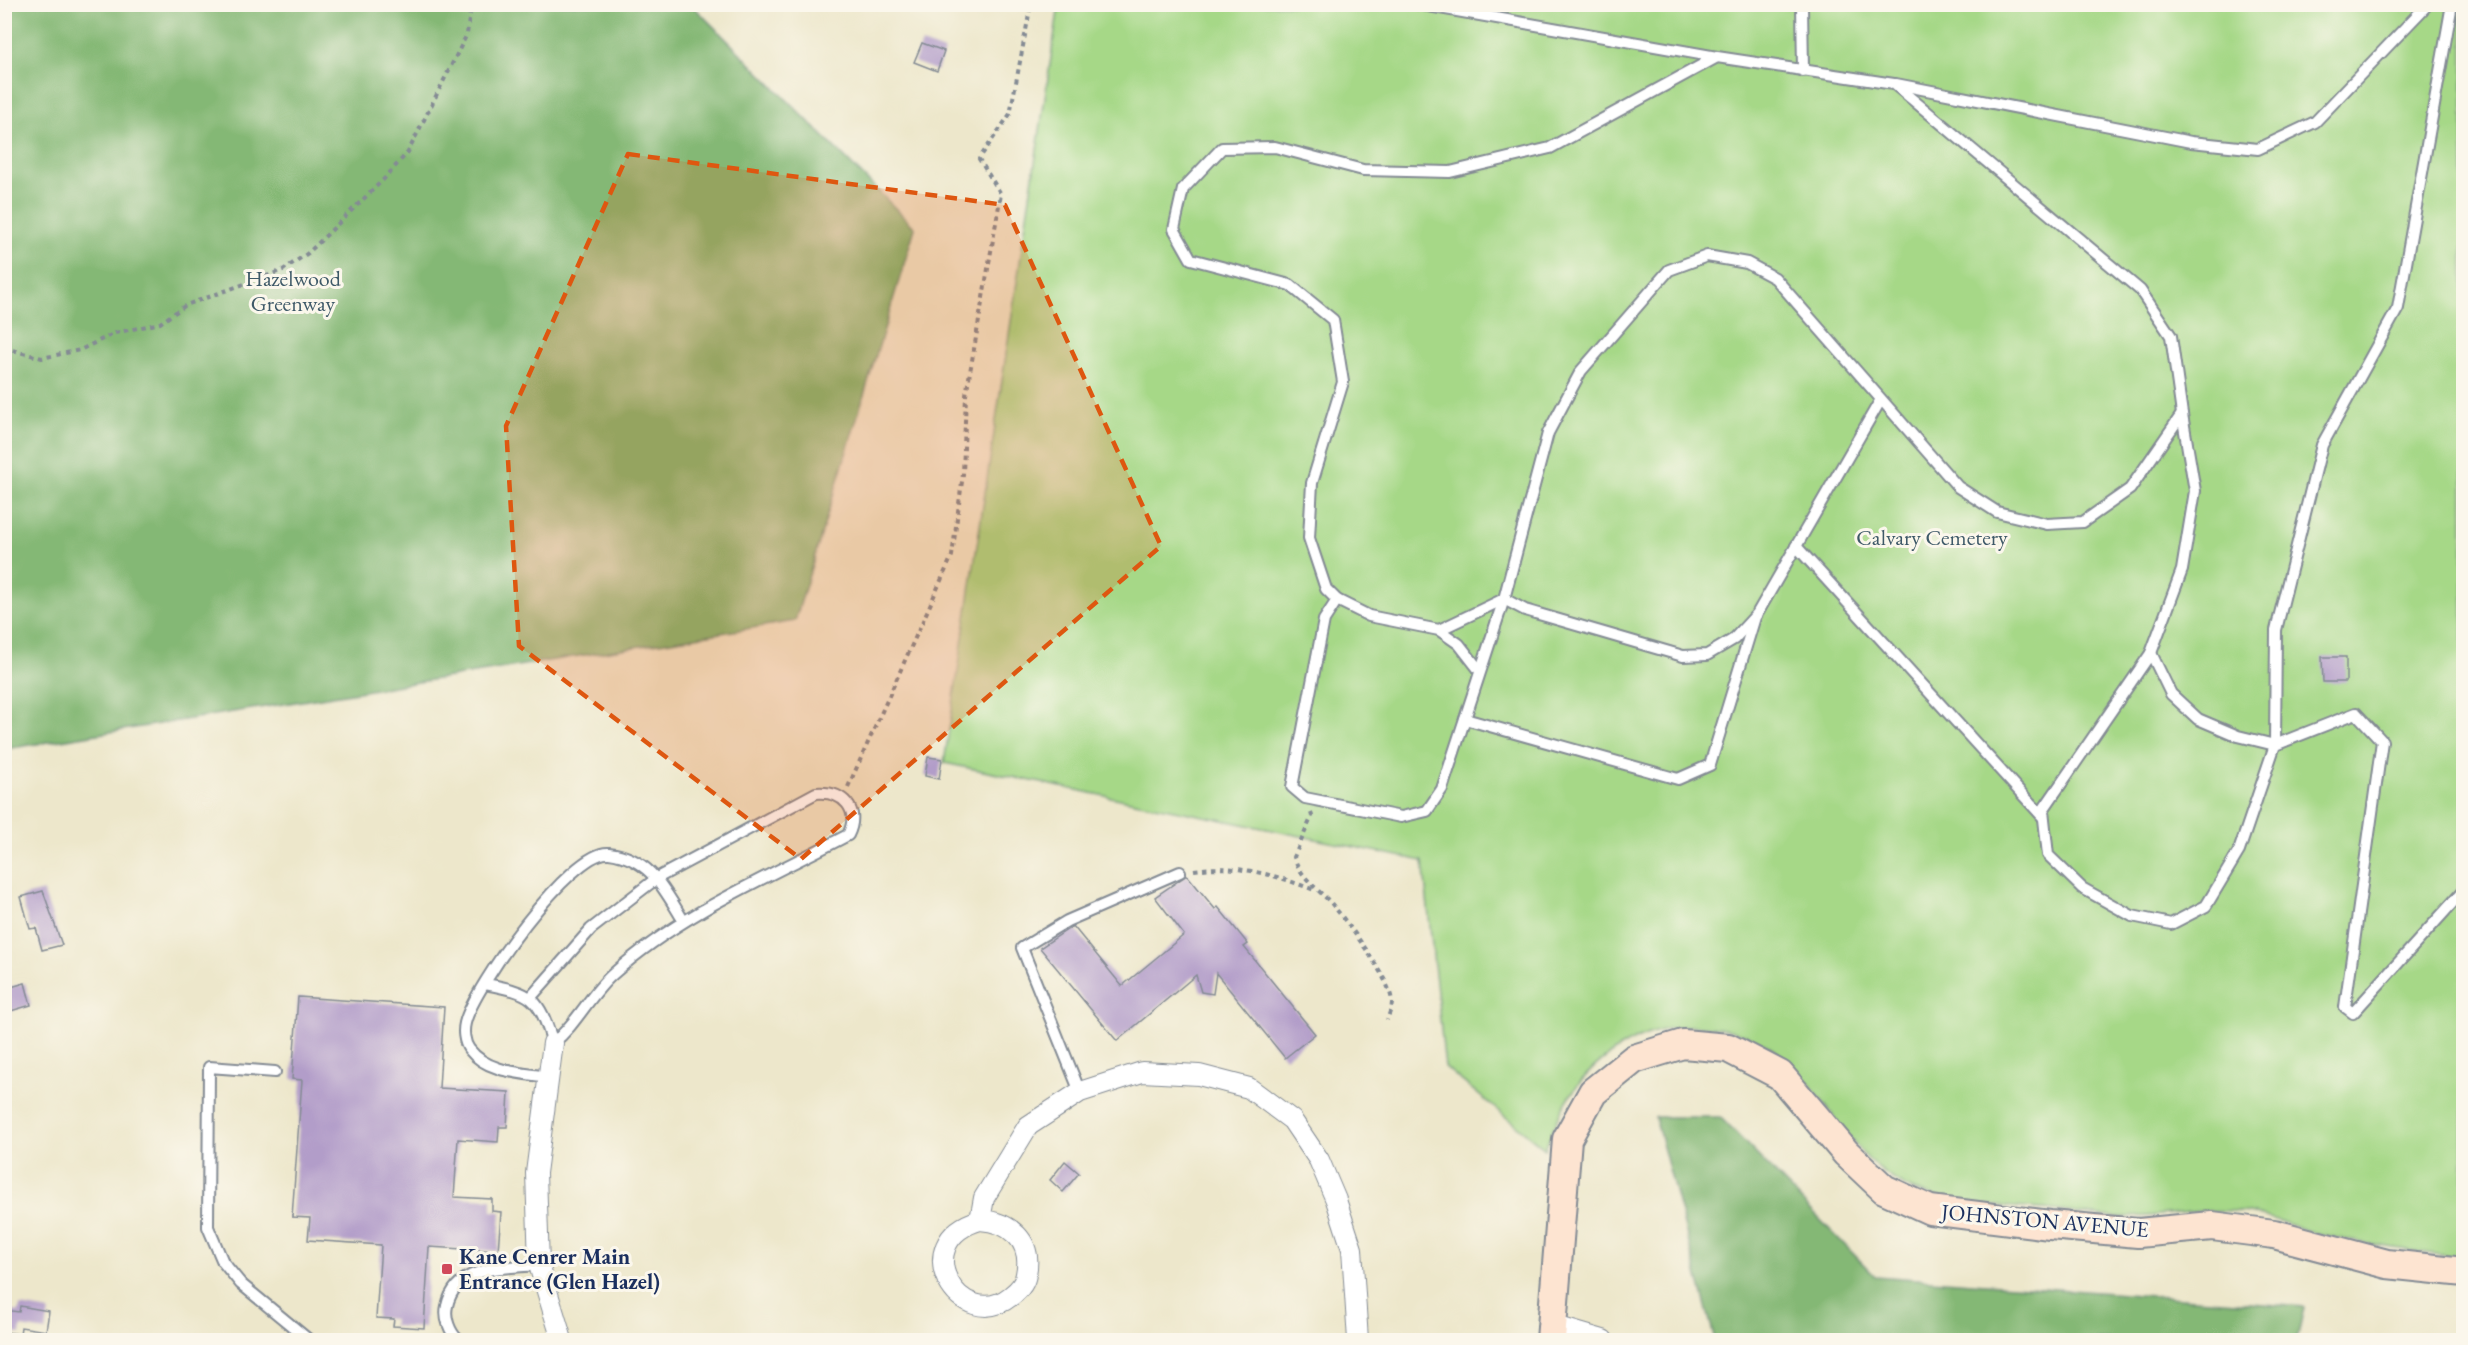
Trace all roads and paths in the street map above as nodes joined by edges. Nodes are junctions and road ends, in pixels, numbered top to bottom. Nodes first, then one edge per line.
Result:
1 (471, 4) edge
2 (1031, 4) edge
3 (1417, 4) edge
4 (1802, 4) edge
5 (2428, 4) edge
6 (2452, 4) edge
7 (1717, 57) junction
8 (1803, 70) junction
9 (1894, 84) junction
10 (4, 348) edge
11 (1880, 401) junction
12 (2182, 414) junction
13 (1796, 546) junction
14 (1504, 599) junction
15 (1337, 600) junction
16 (1757, 614) junction
17 (1438, 630) junction
18 (2151, 653) junction
19 (1480, 671) junction
20 (1465, 720) junction
21 (2275, 745) junction
22 (843, 798) junction
23 (1305, 798) junction
24 (2043, 817) junction
25 (1180, 872) joint
26 (657, 878) junction
27 (2463, 890) edge
28 (1318, 892) junction
29 (683, 920) junction
30 (485, 984) junction
31 (531, 997) junction
32 (1387, 1020) dead end
33 (553, 1043) junction
34 (275, 1072) dead end
35 (549, 1077) junction
36 (1080, 1092) junction
37 (980, 1220) junction
38 (539, 1265) junction
39 (2463, 1272) edge
40 (1551, 1333) edge
41 (309, 1341) edge
42 (458, 1341) edge
43 (562, 1341) edge
44 (1358, 1341) edge
45 (1603, 1341) edge

1 - 10 path
2 - 22 path
3 - 7 lane
4 - 8 lane
5 - 9 lane
6 - 21 lane
7 - 8 lane
7 - 15 lane
8 - 9 lane
9 - 12 lane
11 - 12 lane
11 - 13 lane
11 - 14 lane
12 - 18 lane
13 - 16 lane
13 - 24 lane
14 - 16 lane
14 - 17 lane
14 - 19 lane
15 - 17 lane
15 - 23 lane
16 - 20 lane
17 - 19 lane
18 - 21 lane
18 - 24 lane
19 - 20 lane
20 - 23 lane
21 - 24 lane
21 - 27 lane
22 - 26 lane
22 - 29 lane
23 - 28 path
25 - 28 path
25 - 36 lane
26 - 29 lane
26 - 30 lane
26 - 31 lane
28 - 32 path
29 - 33 lane
30 - 31 lane
30 - 35 lane
31 - 33 lane
33 - 35 street
34 - 41 lane
35 - 38 street
36 - 37 street
36 - 44 street
37 - 37 street
38 - 42 lane
38 - 43 street
39 - 40 street, JOHNSTON AVENUE
40 - 45 street

